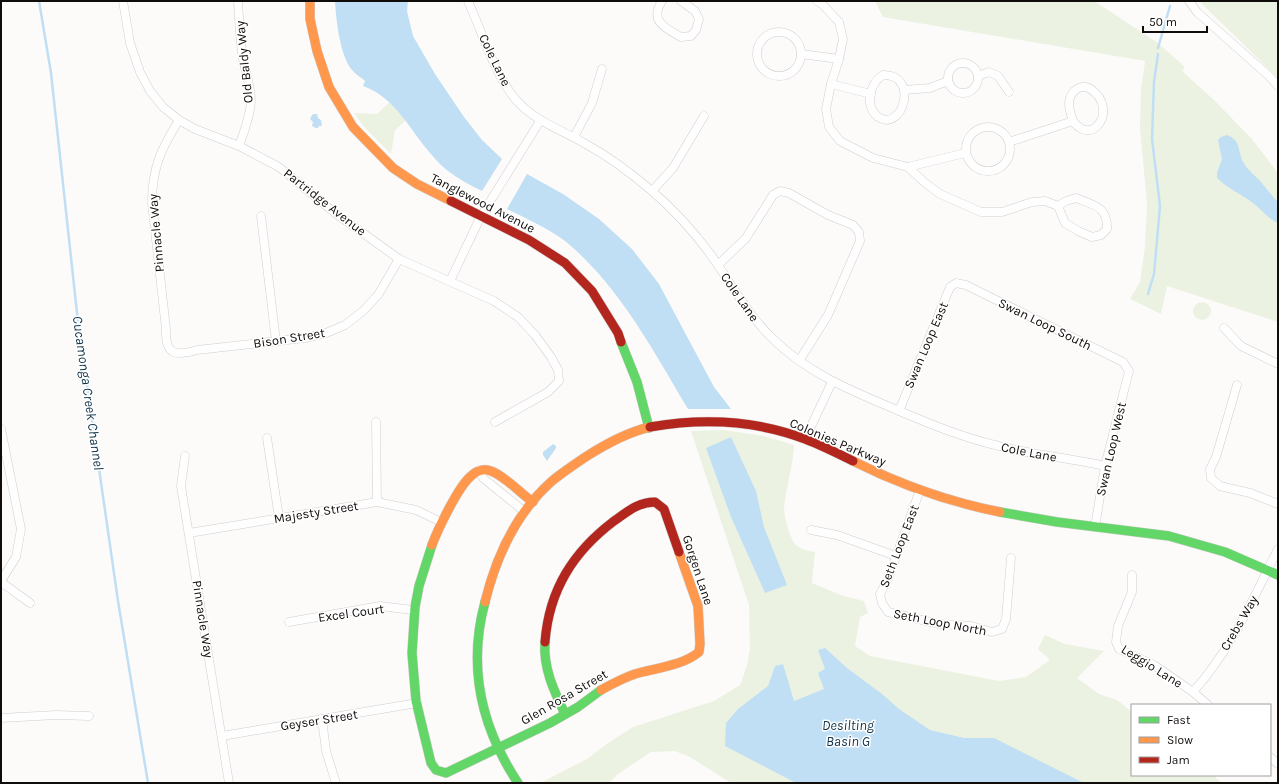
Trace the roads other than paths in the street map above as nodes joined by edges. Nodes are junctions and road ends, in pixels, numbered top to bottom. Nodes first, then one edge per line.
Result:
1 (123, 1) edge
2 (238, 1) edge
3 (310, 1) edge
4 (468, 1) edge
5 (662, 1) edge
6 (681, 1) edge
7 (817, 1) edge
8 (1189, 1) edge
9 (801, 54) junction
10 (839, 59) junction
11 (602, 69) dead end
12 (978, 76) junction
13 (948, 81) junction
14 (831, 84) junction
15 (1278, 86) edge
16 (904, 90) junction
17 (1009, 92) dead end
18 (871, 94) junction
19 (704, 116) dead end
20 (180, 120) junction
21 (540, 120) junction
22 (1073, 121) junction
23 (574, 137) junction
24 (1009, 142) junction
25 (239, 146) junction
26 (965, 154) junction
27 (908, 168) junction
28 (652, 191) junction
29 (1058, 206) junction
30 (261, 216) dead end
31 (481, 216) junction
32 (399, 259) junction
33 (718, 265) junction
34 (450, 281) junction
35 (956, 283) joint
36 (1224, 328) dead end
37 (276, 341) junction
38 (171, 350) joint
39 (799, 361) junction
40 (1278, 364) edge
41 (1129, 371) joint
42 (832, 382) junction
43 (1237, 384) dead end
44 (898, 410) junction
45 (376, 422) dead end
46 (495, 422) dead end
47 (649, 428) junction
48 (1, 429) edge
49 (267, 438) dead end
50 (805, 439) junction
51 (185, 456) dead end
52 (1105, 466) junction
53 (479, 470) junction
54 (920, 490) junction
55 (377, 502) junction
56 (533, 502) junction
57 (1278, 504) edge
58 (525, 512) junction
59 (279, 518) junction
60 (441, 522) junction
61 (1095, 527) junction
62 (811, 530) dead end
63 (189, 533) junction
64 (1278, 549) edge
65 (896, 556) junction
66 (1011, 558) dead end
67 (1268, 570) junction
68 (1132, 575) dead end
69 (1278, 575) edge
70 (1, 582) edge
71 (30, 603) dead end
72 (882, 603) joint
73 (413, 610) junction
74 (289, 622) dead end
75 (699, 652) joint
76 (1193, 692) junction
77 (417, 703) junction
78 (1207, 704) edge
79 (565, 714) junction
80 (89, 716) dead end
81 (1, 718) edge
82 (322, 719) junction
83 (222, 736) junction
84 (497, 748) junction
85 (230, 783) edge
86 (336, 783) edge
87 (518, 783) edge

1 - 20 street, Partridge Avenue
2 - 25 street, Old Baldy Way
3 - 31 street, Tanglewood Avenue
4 - 21 street, Cole Lane
5 - 6 street
7 - 10 street
8 - 15 street
9 - 9 street
9 - 10 street
10 - 14 street
11 - 23 street
12 - 13 street
12 - 13 street
12 - 17 street
13 - 16 street
14 - 18 street
14 - 27 street
16 - 18 street
16 - 18 street
19 - 28 street
20 - 25 street, Partridge Avenue
20 - 38 street, Pinnacle Way
21 - 23 street, Cole Lane
21 - 31 street
22 - 22 street
22 - 24 street
23 - 28 street, Cole Lane
24 - 26 street
24 - 26 street
25 - 32 street, Partridge Avenue
26 - 27 street
27 - 29 street
28 - 33 street, Cole Lane
29 - 29 street
30 - 37 street
31 - 34 street
31 - 47 street, Tanglewood Avenue
32 - 34 street, Partridge Avenue
32 - 37 street, Bison Street
33 - 39 street, Cole Lane
33 - 39 street
34 - 46 street, Partridge Avenue
35 - 41 street, Swan Loop South
35 - 44 street, Swan Loop East
36 - 40 street
37 - 38 street, Bison Street
39 - 42 street, Cole Lane
41 - 52 street, Swan Loop West
42 - 44 street, Cole Lane
42 - 50 street
43 - 57 street
44 - 52 street, Cole Lane
45 - 55 street
47 - 50 street, Colonies Parkway
47 - 56 street, Colonies Parkway
48 - 70 street
49 - 59 street
50 - 54 street, Colonies Parkway
51 - 63 street, Pinnacle Way
52 - 61 street, Swan Loop West
53 - 56 street
53 - 58 street
53 - 60 street
54 - 61 street, Colonies Parkway
54 - 65 street, Seth Loop East
55 - 59 street, Majesty Street
55 - 60 street, Majesty Street
56 - 58 street, Colonies Parkway
58 - 84 street, Colonies Parkway
59 - 63 street, Majesty Street
60 - 73 street
61 - 67 street, Colonies Parkway
62 - 65 street
63 - 83 street, Pinnacle Way
64 - 67 street, Crebs Way
65 - 72 street, Seth Loop East
66 - 72 street, Seth Loop North
67 - 69 street, Colonies Parkway
67 - 76 street, Crebs Way
68 - 76 street, Leggio Lane
70 - 71 street
73 - 74 street, Excel Court
73 - 77 street
75 - 79 street, Glen Rosa Street
75 - 79 street, Gorgen Lane
76 - 78 street, Leggio Lane
77 - 82 street, Geyser Street
77 - 84 street, Glen Rosa Street
79 - 84 street, Glen Rosa Street
80 - 81 street
82 - 83 street, Geyser Street
82 - 86 street
83 - 85 street, Pinnacle Way
84 - 87 street, Colonies Parkway

